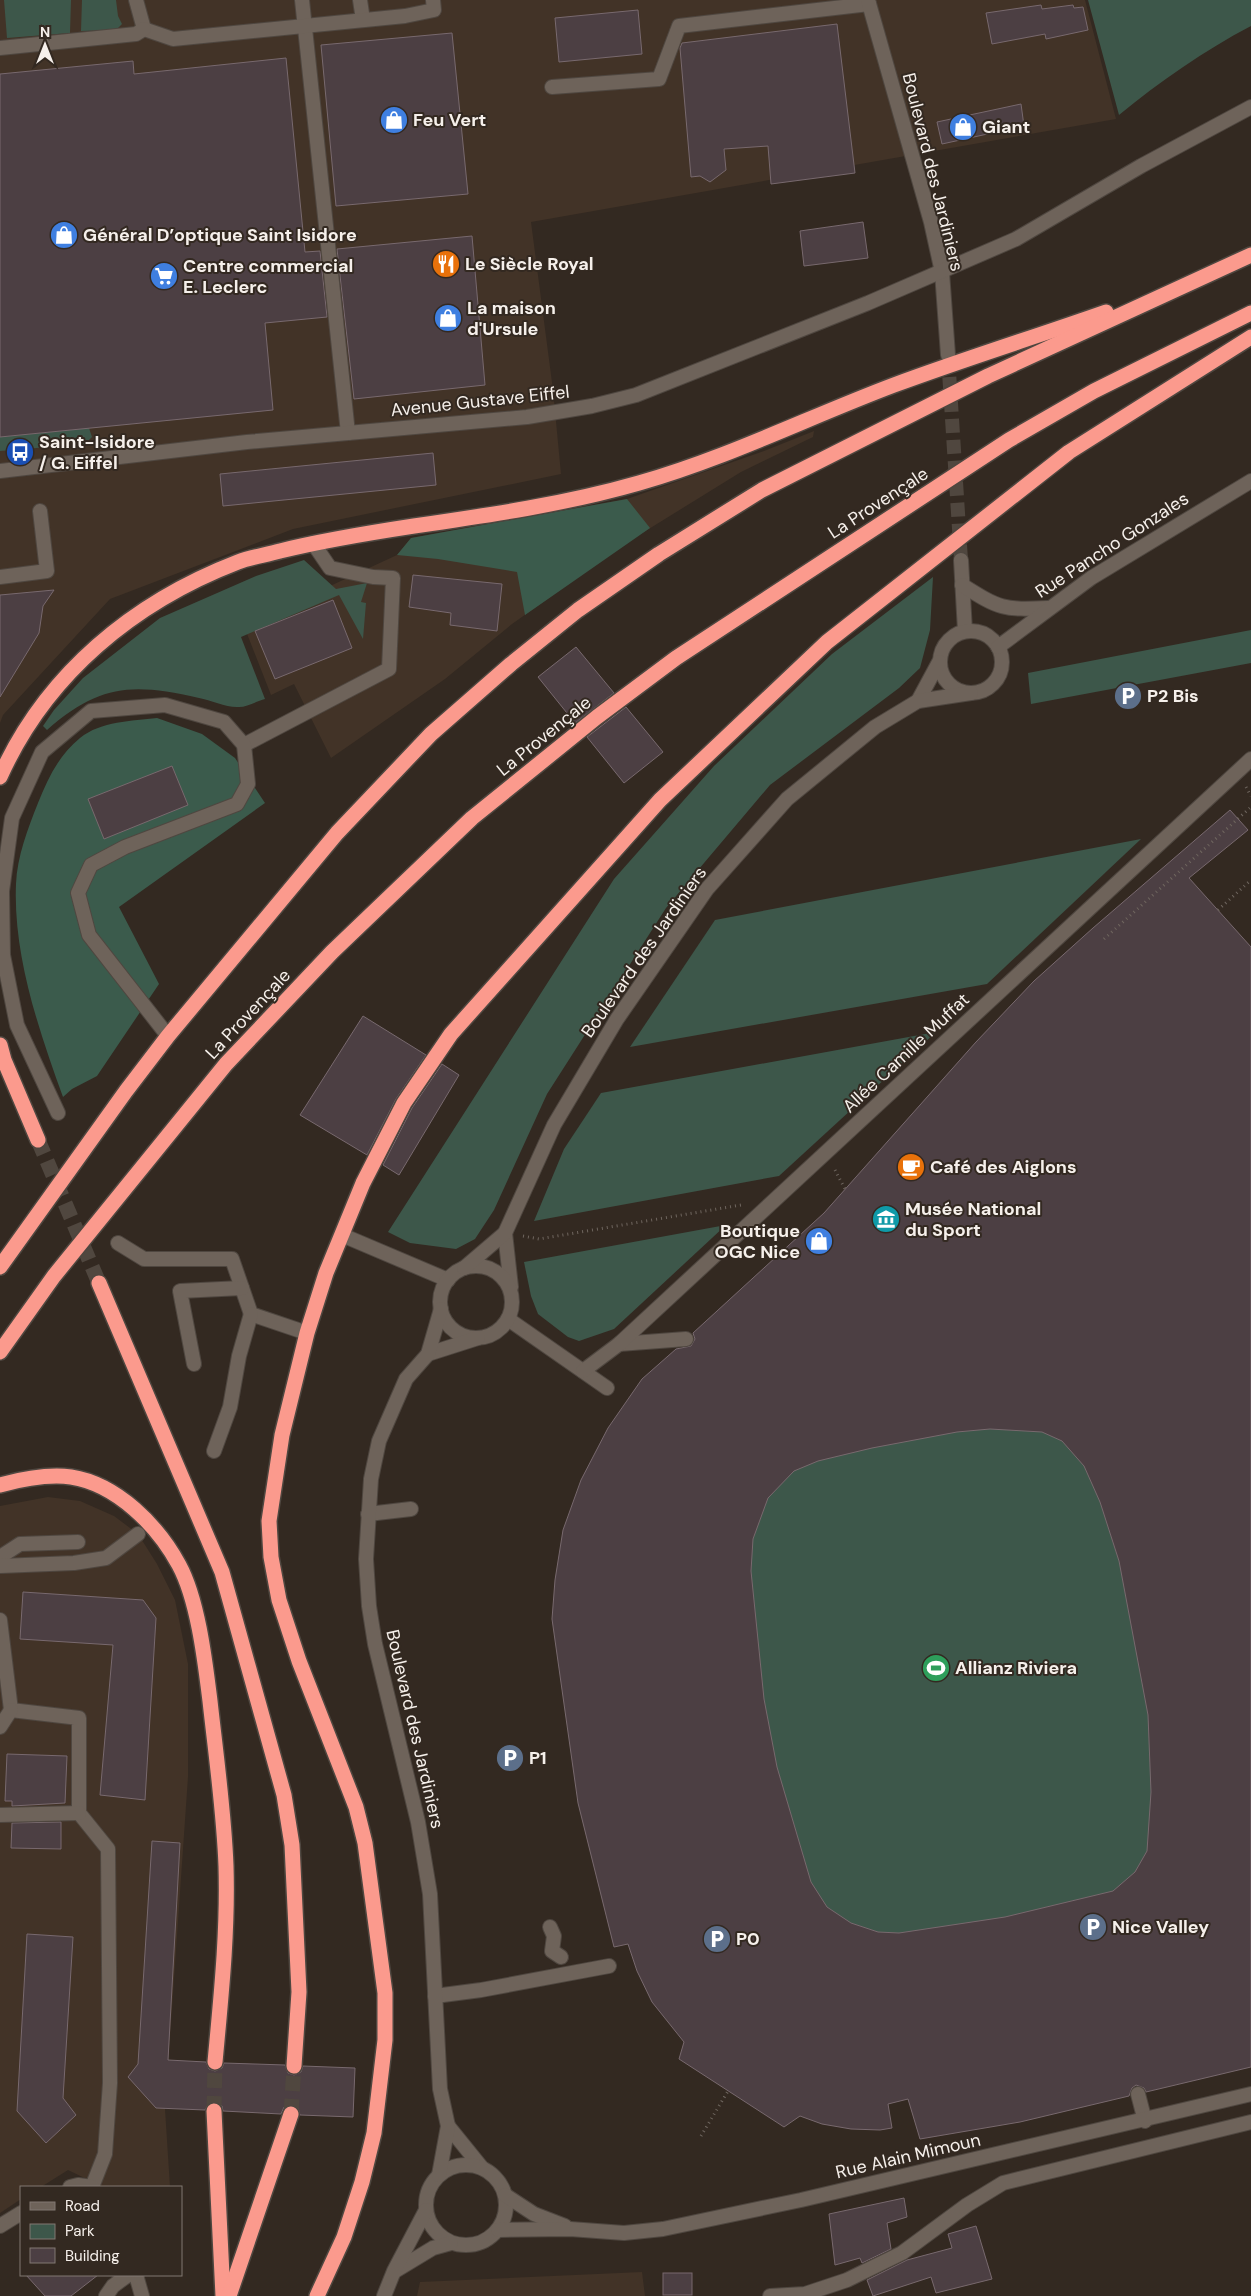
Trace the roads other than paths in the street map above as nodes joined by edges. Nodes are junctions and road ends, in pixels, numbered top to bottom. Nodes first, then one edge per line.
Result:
1 (136, 0) edge
2 (302, 0) edge
3 (360, 0) edge
4 (433, 0) edge
5 (868, 2) edge
6 (362, 20) junction
7 (303, 25) junction
8 (144, 29) junction
9 (0, 48) edge
10 (552, 87) dead end
11 (1251, 108) edge
12 (1251, 255) edge
13 (942, 272) junction
14 (1180, 286) junction
15 (1251, 313) edge
16 (1251, 337) edge
17 (948, 355) tunnel mouth
18 (348, 433) junction
19 (0, 471) edge
20 (1251, 480) edge
21 (40, 511) dead end
22 (313, 543) junction
23 (961, 560) tunnel mouth
24 (0, 577) edge
25 (962, 585) junction
26 (1048, 608) junction
27 (965, 631) junction
28 (998, 647) junction
29 (939, 662) junction
30 (971, 693) junction
31 (918, 701) junction
32 (244, 745) junction
33 (1251, 759) edge
34 (0, 777) edge
35 (168, 1036) junction
36 (0, 1045) edge
37 (58, 1113) dead end
38 (38, 1140) tunnel mouth
39 (505, 1233) junction
40 (342, 1235) junction
41 (118, 1243) dead end
42 (0, 1267) edge
43 (464, 1268) junction
44 (448, 1280) junction
45 (99, 1283) tunnel mouth
46 (242, 1288) junction
47 (512, 1298) junction
48 (441, 1309) junction
49 (251, 1314) junction
50 (508, 1319) junction
51 (307, 1333) junction
52 (478, 1338) junction
53 (686, 1339) dead end
54 (619, 1344) junction
55 (0, 1352) edge
56 (428, 1354) junction
57 (194, 1364) dead end
58 (583, 1371) junction
59 (607, 1388) dead end
60 (214, 1451) dead end
61 (0, 1485) edge
62 (411, 1510) dead end
63 (368, 1514) junction
64 (138, 1534) dead end
65 (78, 1542) dead end
66 (0, 1557) edge
67 (0, 1566) edge
68 (0, 1620) edge
69 (11, 1710) junction
70 (0, 1727) edge
71 (79, 1813) junction
72 (0, 1815) edge
73 (552, 1931) dead end
74 (561, 1957) dead end
75 (609, 1966) dead end
76 (435, 1996) junction
77 (215, 2062) tunnel mouth
78 (294, 2066) tunnel mouth
79 (1138, 2094) dead end
80 (1251, 2094) edge
81 (214, 2111) tunnel mouth
82 (291, 2114) tunnel mouth
83 (1145, 2120) junction
84 (1251, 2122) edge
85 (448, 2126) junction
86 (482, 2168) junction
87 (439, 2175) junction
88 (92, 2186) edge
89 (506, 2195) junction
90 (426, 2210) junction
91 (20, 2214) edge
92 (0, 2226) edge
93 (570, 2229) junction
94 (498, 2230) junction
95 (451, 2243) junction
96 (394, 2271) junction
97 (127, 2276) edge
98 (136, 2276) edge
99 (106, 2296) edge
100 (142, 2296) edge
101 (223, 2296) edge
102 (229, 2296) edge
103 (317, 2296) edge
104 (384, 2296) edge
105 (770, 2296) edge

1 - 8 street
2 - 7 street
3 - 6 street
4 - 6 street
5 - 10 street
5 - 13 street, Boulevard des Jardiniers
6 - 7 street
7 - 8 street
7 - 18 street
8 - 9 street
11 - 13 street, Avenue Gustave Eiffel
12 - 14 highway
13 - 17 street, Boulevard des Jardiniers
13 - 18 street, Avenue Gustave Eiffel
14 - 22 highway
14 - 35 highway
15 - 55 highway, La Provençale
16 - 40 highway
18 - 19 street, Avenue Gustave Eiffel
20 - 26 street, Rue Pancho Gonzales
21 - 24 street
22 - 32 street
22 - 34 highway
23 - 25 street
25 - 26 street
25 - 27 street
26 - 28 street, Rue Pancho Gonzales
27 - 28 street
27 - 29 street
28 - 30 street
29 - 30 street
29 - 31 street
30 - 31 street, Boulevard des Jardiniers
31 - 39 street, Boulevard des Jardiniers
32 - 35 street
32 - 37 street
33 - 54 street, Allée Camille Muffat
35 - 42 highway
36 - 38 highway
39 - 43 street, Boulevard des Jardiniers
39 - 47 street
40 - 44 street
40 - 51 highway
41 - 46 street
43 - 44 street
43 - 47 street
44 - 48 street
45 - 78 highway
46 - 49 street
46 - 57 street
47 - 50 street
48 - 52 street
48 - 56 street, Boulevard des Jardiniers
49 - 51 street
49 - 60 street
50 - 52 street
50 - 58 street
51 - 103 highway
52 - 56 street
53 - 54 street
54 - 58 street, Allée Camille Muffat
56 - 63 street, Boulevard des Jardiniers
58 - 59 street
61 - 77 highway
62 - 63 street
63 - 76 street, Boulevard des Jardiniers
64 - 67 street
65 - 66 street
68 - 69 street
69 - 70 street
69 - 71 street
71 - 72 street
71 - 88 street
73 - 74 street
75 - 76 street
76 - 85 street, Boulevard des Jardiniers
79 - 83 street
80 - 83 street, Rue Alain Mimoun
81 - 101 highway
82 - 102 highway
83 - 93 street, Rue Alain Mimoun
84 - 105 street
85 - 86 street, Boulevard des Jardiniers
85 - 87 street, Boulevard des Jardiniers
86 - 87 street
86 - 89 street
87 - 90 street
89 - 93 street, Rue Alain Mimoun
89 - 94 street
90 - 95 street
90 - 96 street
91 - 92 street
93 - 94 street, Rue Alain Mimoun
94 - 95 street
95 - 96 street
96 - 104 street
97 - 99 street
98 - 100 street

